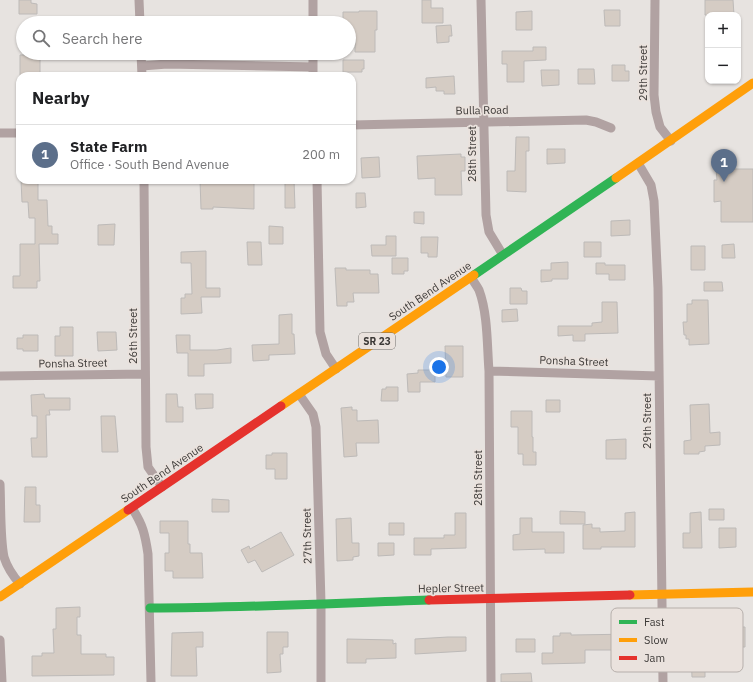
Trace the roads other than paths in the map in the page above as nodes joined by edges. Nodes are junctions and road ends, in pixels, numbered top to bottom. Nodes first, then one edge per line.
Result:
1 (139, 0) edge
2 (313, 0) edge
3 (481, 0) edge
4 (654, 0) edge
5 (140, 16) edge
6 (313, 16) edge
7 (142, 60) edge
8 (313, 60) edge
9 (142, 66) junction
10 (142, 72) edge
11 (313, 72) edge
12 (753, 83) edge
13 (484, 122) junction
14 (356, 126) edge
15 (611, 128) dead end
16 (0, 133) edge
17 (16, 133) edge
18 (671, 141) junction
19 (638, 163) junction
20 (144, 184) edge
21 (316, 184) edge
22 (503, 255) junction
23 (471, 277) junction
24 (336, 369) junction
25 (489, 371) junction
26 (145, 374) junction
27 (0, 376) edge
28 (659, 376) junction
29 (299, 394) junction
30 (0, 484) edge
31 (162, 487) junction
32 (132, 508) junction
33 (20, 584) junction
34 (753, 592) edge
35 (662, 595) junction
36 (0, 597) edge
37 (491, 599) junction
38 (321, 603) junction
39 (150, 608) junction
40 (662, 608) edge
41 (0, 640) edge
42 (663, 672) edge
43 (2, 682) edge
44 (151, 682) edge
45 (321, 682) edge
46 (491, 682) edge
47 (663, 682) edge

1 - 5 street
2 - 6 street
3 - 13 street, 28th Street
4 - 18 street, 29th Street
7 - 9 street
8 - 11 street
9 - 10 street
9 - 11 street
12 - 18 main road, South Bend Avenue / SR 23
13 - 14 street, Bulla Road
13 - 15 street, Bulla Road
13 - 22 street, 28th Street
16 - 17 street
18 - 19 main road, South Bend Avenue / SR 23
19 - 22 main road, South Bend Avenue / SR 23
19 - 28 street, 29th Street
20 - 26 street, 26th Street
21 - 24 street
22 - 23 main road, South Bend Avenue / SR 23
23 - 24 main road, South Bend Avenue / SR 23
23 - 25 street, 28th Street
24 - 29 main road, South Bend Avenue / SR 23
25 - 28 street, Ponsha Street
25 - 37 street, 28th Street
26 - 27 street, Ponsha Street
26 - 31 street, 26th Street
28 - 35 street, 29th Street
29 - 31 main road, South Bend Avenue / SR 23
29 - 38 street, 27th Street
30 - 33 street
31 - 32 main road, South Bend Avenue / SR 23
32 - 33 main road, South Bend Avenue / SR 23
32 - 39 street
33 - 36 main road, South Bend Avenue / SR 23
34 - 35 main road, Hepler Street
35 - 37 main road, Hepler Street
35 - 40 street, 29th Street
37 - 38 main road, Hepler Street
37 - 46 street, 28th Street
38 - 39 main road, Hepler Street
38 - 45 street, 27th Street
39 - 44 street
41 - 43 street
42 - 47 street, 29th Street

